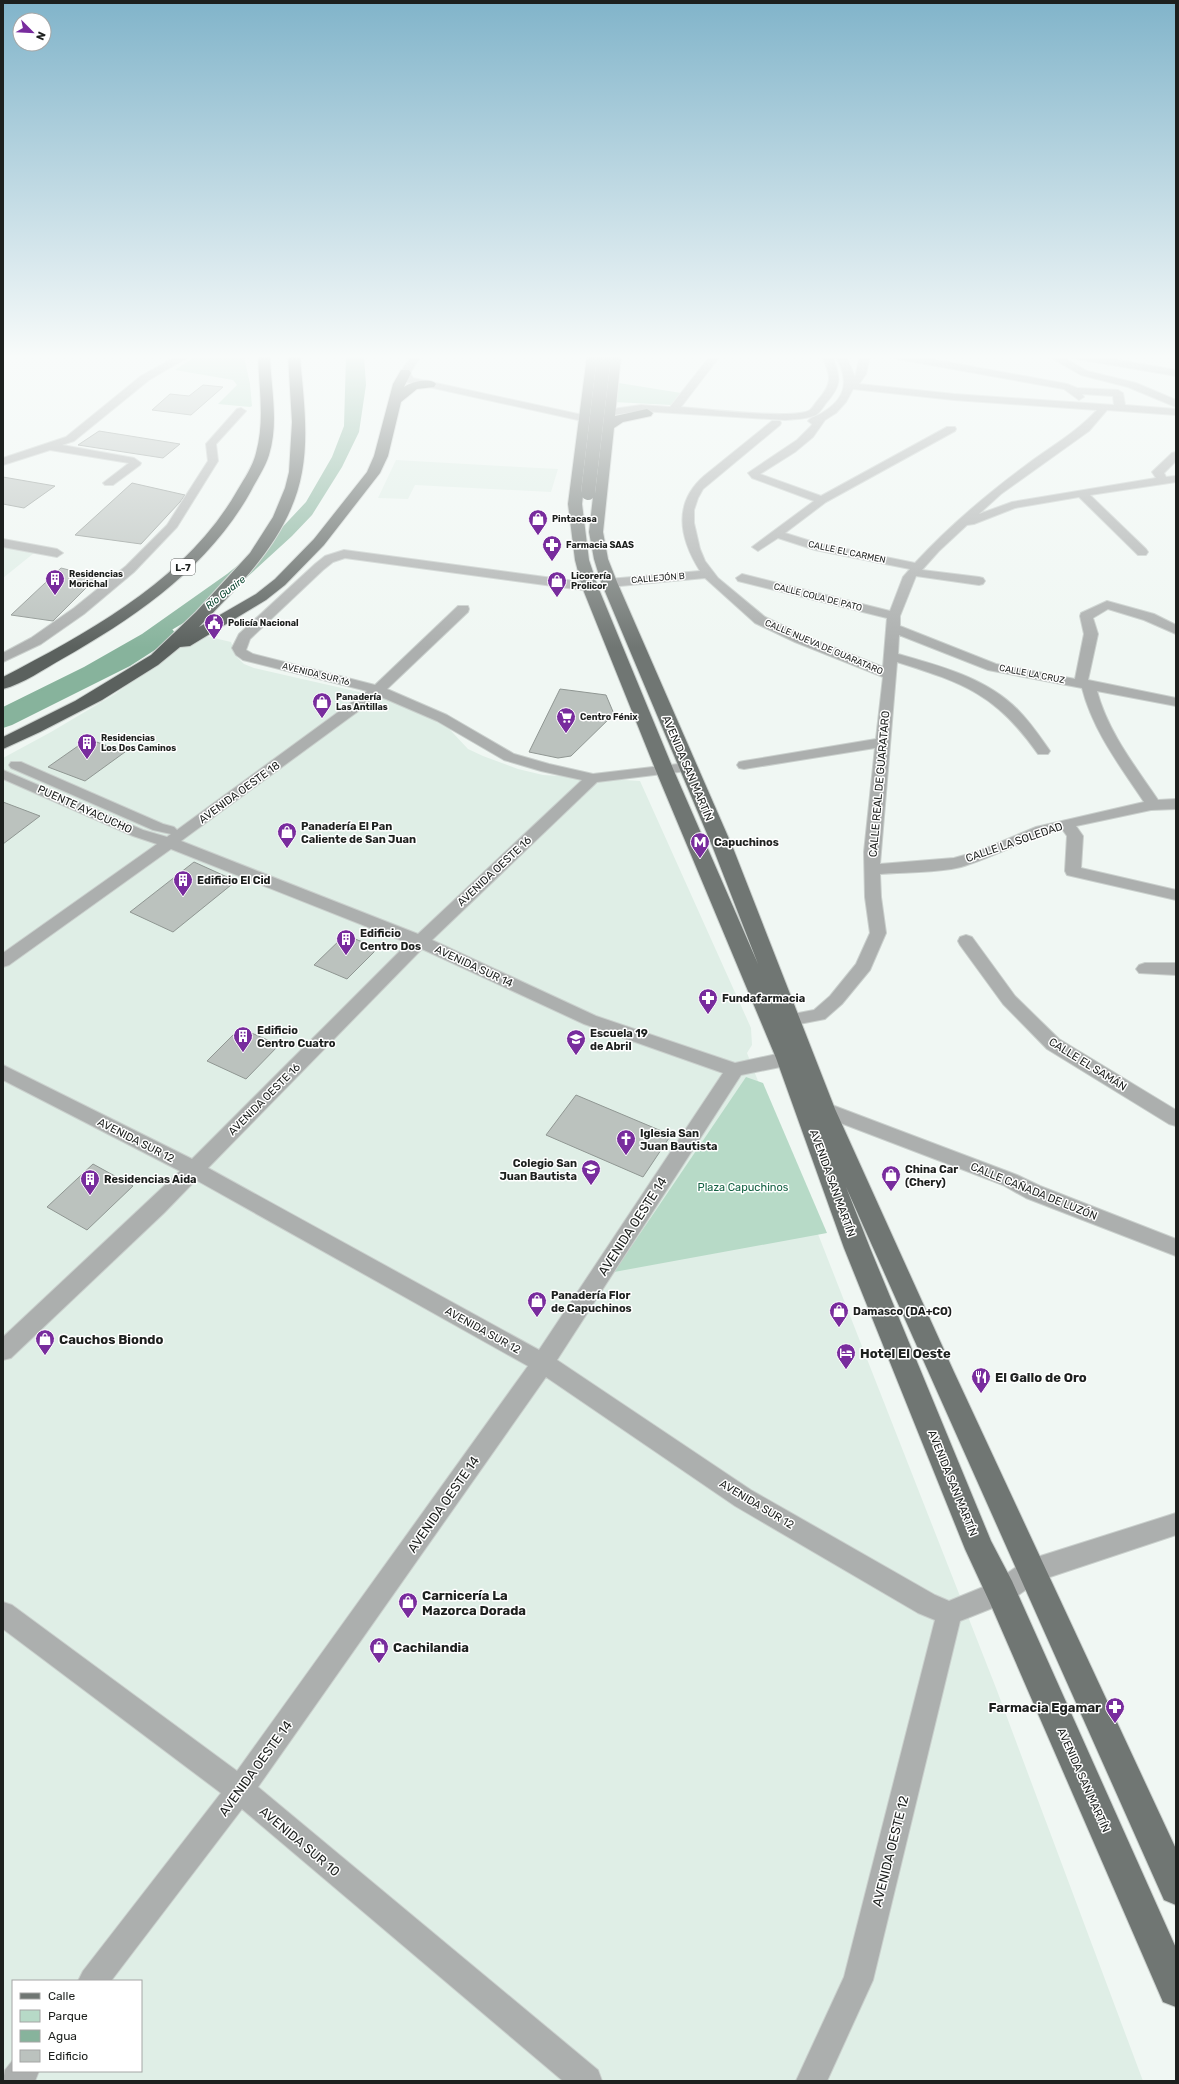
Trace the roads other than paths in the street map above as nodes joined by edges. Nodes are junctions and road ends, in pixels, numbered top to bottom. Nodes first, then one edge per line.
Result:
1 (30, 453) edge
2 (83, 453) edge
3 (212, 453) edge
4 (262, 453) edge
5 (299, 453) edge
6 (382, 453) edge
7 (581, 453) edge
8 (593, 453) edge
9 (604, 453) edge
10 (740, 453) edge
11 (784, 453) edge
12 (907, 453) edge
13 (1050, 453) edge
14 (1176, 455) edge
15 (3, 462) edge
16 (1176, 479) edge
17 (1163, 480) junction
18 (109, 483) dead end
19 (1082, 493) junction
20 (588, 497) junction
21 (822, 500) junction
22 (958, 526) junction
23 (596, 532) junction
24 (776, 534) junction
25 (580, 542) junction
26 (3, 543) edge
27 (758, 547) dead end
28 (1142, 552) dead end
29 (57, 553) dead end
30 (915, 570) junction
31 (708, 574) junction
32 (742, 578) dead end
33 (979, 581) dead end
34 (609, 582) junction
35 (590, 587) junction
36 (463, 609) dead end
37 (893, 622) junction
38 (1176, 630) edge
39 (160, 656) junction
40 (892, 656) junction
41 (3, 658) edge
42 (888, 674) junction
43 (3, 684) edge
44 (1084, 684) junction
45 (378, 690) junction
46 (1176, 702) edge
47 (883, 742) junction
48 (3, 744) edge
49 (1043, 751) dead end
50 (16, 765) dead end
51 (744, 765) dead end
52 (688, 767) junction
53 (665, 771) junction
54 (3, 774) edge
55 (592, 778) junction
56 (1176, 804) edge
57 (1154, 805) junction
58 (1066, 824) junction
59 (184, 833) junction
60 (169, 842) junction
61 (872, 870) junction
62 (1176, 895) edge
63 (966, 940) dead end
64 (420, 941) junction
65 (5, 957) edge
66 (1145, 969) dead end
67 (1176, 969) edge
68 (789, 1020) junction
69 (795, 1057) junction
70 (735, 1070) junction
71 (3, 1072) edge
72 (824, 1109) junction
73 (1176, 1119) edge
74 (193, 1169) junction
75 (1176, 1248) edge
76 (3, 1351) edge
77 (542, 1363) junction
78 (1176, 1524) edge
79 (1031, 1571) junction
80 (1001, 1592) junction
81 (949, 1613) junction
82 (3, 1614) edge
83 (240, 1790) junction
84 (1176, 1888) edge
85 (94, 1980) edge
86 (1176, 1989) edge
87 (23, 2072) edge
88 (16, 2081) edge
89 (587, 2081) edge
90 (811, 2081) edge

1 - 15 street
2 - 18 street
3 - 41 street
4 - 43 highway, L-7
5 - 39 highway
6 - 39 highway
7 - 25 main road, AVENIDA SAN MARTÍN
8 - 20 main road, bridge
9 - 23 main road, AVENIDA SAN MARTÍN
10 - 31 street, CALLE NUEVA DE GUARATARO
11 - 21 street
12 - 21 street
13 - 22 street, CALLE REAL DE GUARATARO
14 - 17 street
16 - 17 street
17 - 19 street
19 - 22 street
19 - 28 street
20 - 23 main road
20 - 25 main road
21 - 24 street
22 - 30 street, CALLE REAL DE GUARATARO
23 - 34 main road, AVENIDA SAN MARTÍN
24 - 27 street
24 - 30 street, CALLE EL CARMEN
25 - 35 main road, AVENIDA SAN MARTÍN
26 - 29 street
30 - 33 street, CALLE EL CARMEN
30 - 37 street, CALLE REAL DE GUARATARO
31 - 34 street, CALLEJÓN B
31 - 42 street, CALLE NUEVA DE GUARATARO
32 - 37 street, CALLE COLA DE PATO
34 - 52 main road, AVENIDA SAN MARTÍN
35 - 45 street, AVENIDA SUR 16
35 - 53 main road, AVENIDA SAN MARTÍN
36 - 45 street, AVENIDA OESTE 18
37 - 40 street, CALLE REAL DE GUARATARO
37 - 44 street, CALLE LA CRUZ
38 - 44 street
39 - 48 highway
40 - 42 street, CALLE REAL DE GUARATARO
40 - 49 street
42 - 47 street, CALLE REAL DE GUARATARO
44 - 46 street, CALLE LA CRUZ
44 - 57 street
45 - 55 street, AVENIDA SUR 16
45 - 59 street, AVENIDA OESTE 18
47 - 51 street
47 - 61 street, CALLE REAL DE GUARATARO
50 - 59 street
52 - 53 street, AVENIDA SUR 16
52 - 68 main road, AVENIDA SAN MARTÍN
53 - 55 street, AVENIDA SUR 16
53 - 69 main road, AVENIDA SAN MARTÍN
54 - 60 street, PUENTE AYACUCHO
55 - 64 street, AVENIDA OESTE 16
56 - 57 street, CALLE LA SOLEDAD
57 - 58 street, CALLE LA SOLEDAD
58 - 61 street, CALLE LA SOLEDAD
58 - 62 street
59 - 60 street, AVENIDA OESTE 18
60 - 64 street, AVENIDA SUR 14
60 - 65 street, AVENIDA OESTE 18
61 - 68 street, CALLE REAL DE GUARATARO
63 - 73 street, CALLE EL SAMÁN
64 - 70 street, AVENIDA SUR 14
64 - 74 street, AVENIDA OESTE 16
66 - 67 street
68 - 69 main road, AVENIDA SAN MARTÍN
69 - 70 street
69 - 72 main road, AVENIDA SAN MARTÍN
69 - 80 main road, AVENIDA SAN MARTÍN
70 - 77 street, AVENIDA OESTE 14
71 - 74 street, AVENIDA SUR 12
72 - 75 street, CALLE CAÑADA DE LUZÓN
72 - 79 main road, AVENIDA SAN MARTÍN
74 - 76 street, AVENIDA OESTE 16
74 - 77 street, AVENIDA SUR 12
77 - 81 street, AVENIDA SUR 12
77 - 83 street, AVENIDA OESTE 14
78 - 79 street
79 - 80 street
79 - 84 main road, AVENIDA SAN MARTÍN
80 - 81 street
80 - 86 main road, AVENIDA SAN MARTÍN
81 - 90 street, AVENIDA OESTE 12
82 - 83 street, AVENIDA SUR 10
83 - 85 street, AVENIDA OESTE 14
83 - 89 street, AVENIDA SUR 10
87 - 88 street

